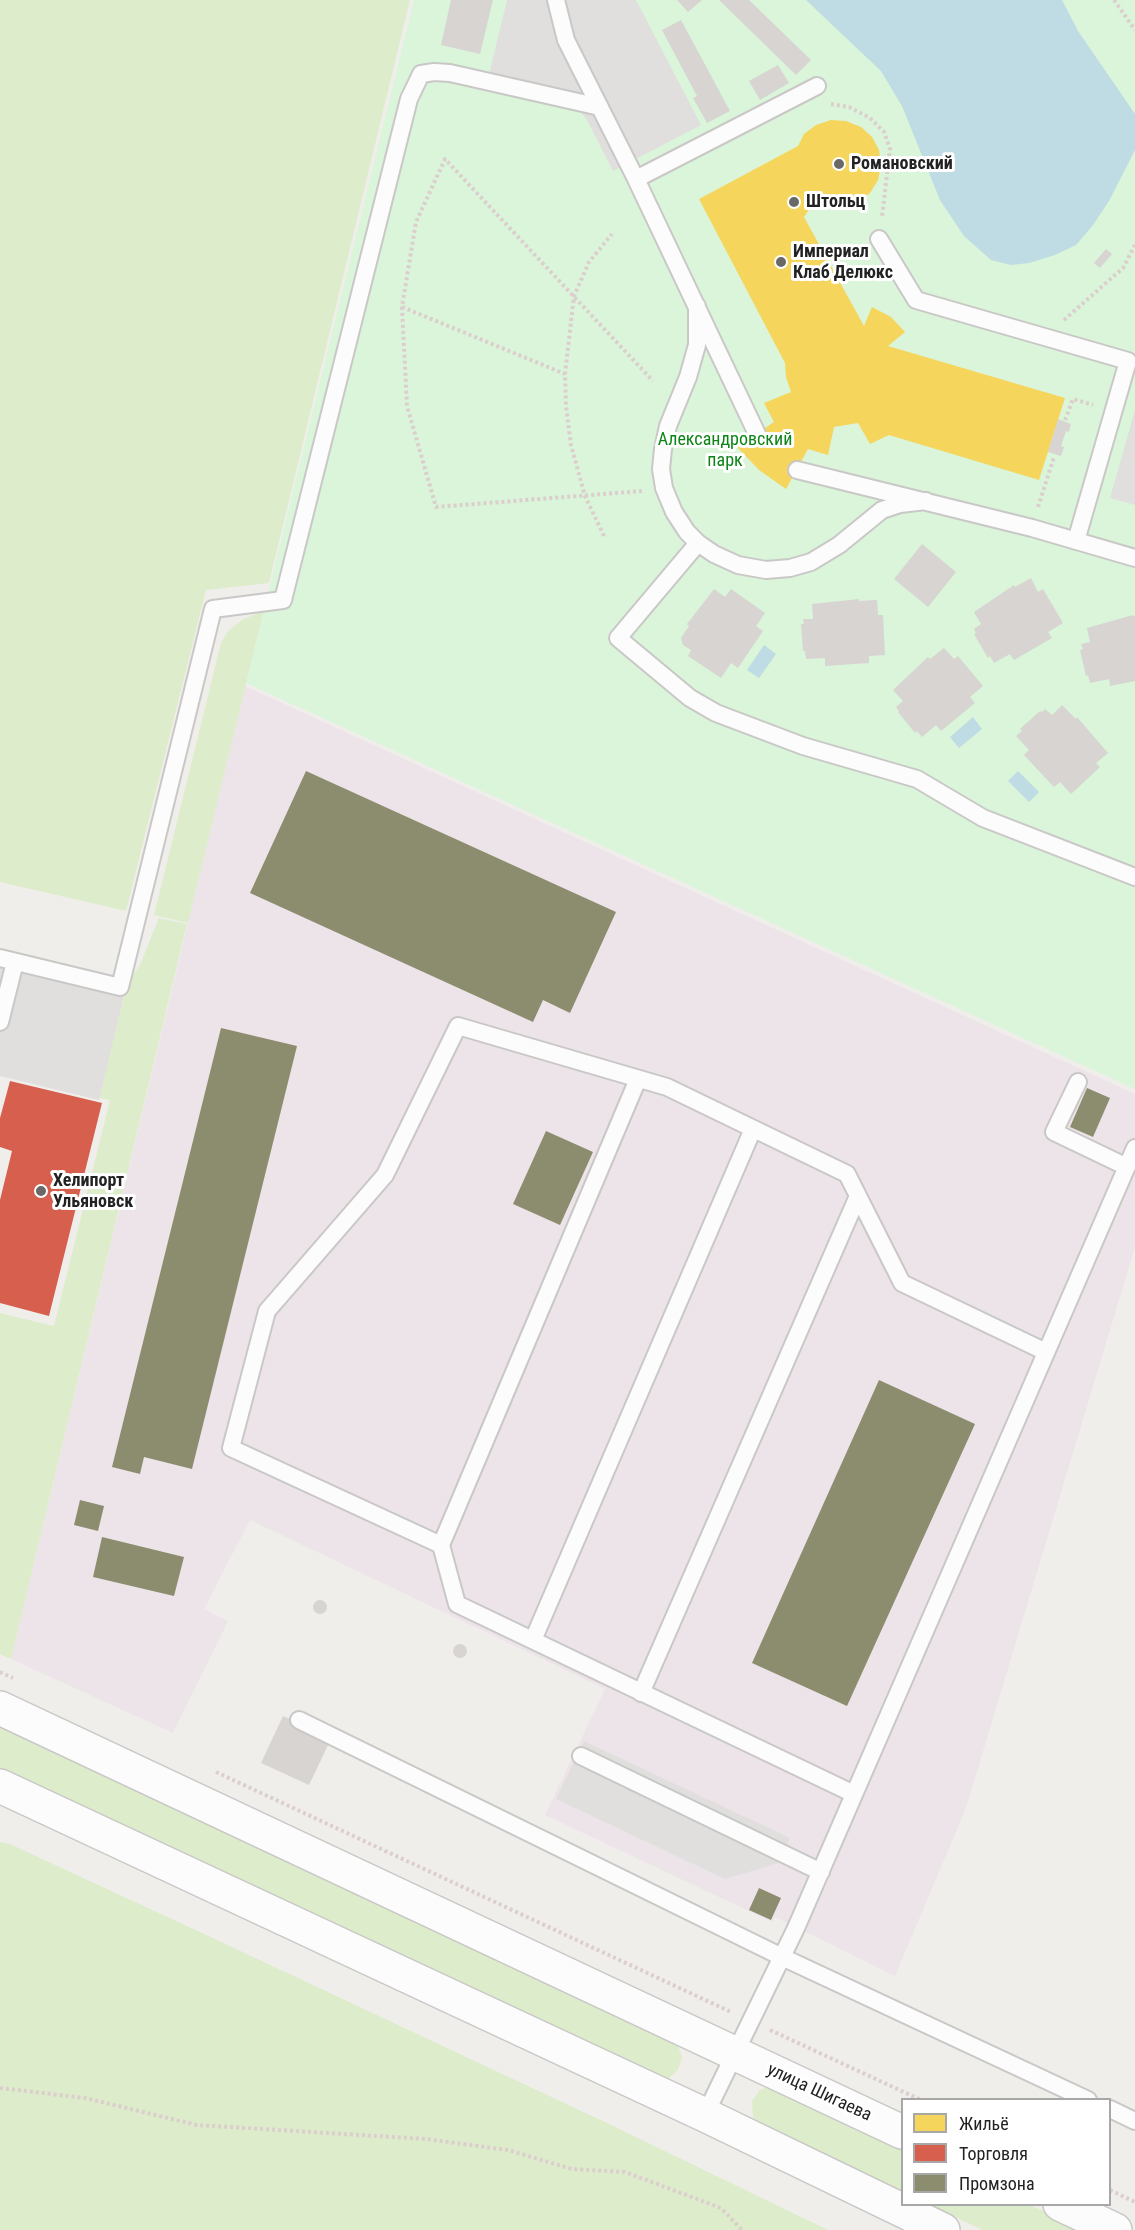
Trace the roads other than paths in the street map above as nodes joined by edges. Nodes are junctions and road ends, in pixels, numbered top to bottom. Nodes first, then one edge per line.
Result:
1 (556, 0) edge
2 (817, 86) dead end
3 (600, 107) junction
4 (636, 179) junction
5 (879, 239) road end
6 (698, 306) junction
7 (757, 435) dead end
8 (797, 470) dead end
9 (926, 501) junction
10 (1076, 541) junction
11 (698, 543) junction
12 (1135, 558) edge
13 (1135, 877) edge
14 (7, 960) edge
15 (0, 1022) edge
16 (638, 1079) junction
17 (1078, 1082) dead end
18 (753, 1129) junction
19 (1135, 1148) edge
20 (1127, 1167) junction
21 (858, 1196) junction
22 (1046, 1352) junction
23 (441, 1545) junction
24 (533, 1640) junction
25 (642, 1693) junction
26 (0, 1708) edge
27 (299, 1720) dead end
28 (581, 1756) dead end
29 (0, 1786) edge
30 (854, 1794) junction
31 (821, 1872) junction
32 (782, 1957) junction
33 (735, 2054) junction
34 (1084, 2098) edge
35 (1111, 2109) edge
36 (705, 2115) junction
37 (1135, 2121) edge
38 (901, 2131) edge
39 (1062, 2206) edge
40 (943, 2230) edge
41 (1115, 2230) edge

1 - 3 lane
2 - 4 lane
3 - 4 lane
3 - 14 lane
4 - 6 lane
5 - 10 lane
6 - 7 lane
6 - 11 lane
8 - 9 lane
9 - 10 lane
9 - 11 lane
10 - 12 lane
11 - 13 lane
14 - 15 lane
16 - 18 lane
16 - 23 lane
16 - 23 lane
17 - 20 lane
18 - 21 lane
18 - 24 lane
19 - 20 lane
20 - 22 lane
21 - 22 lane
21 - 25 lane
22 - 30 lane
23 - 24 lane
24 - 25 lane
25 - 30 lane
26 - 33 street, улица Шигаева
27 - 32 lane
28 - 31 lane
29 - 36 street
30 - 31 lane
31 - 32 lane
32 - 33 lane
32 - 34 lane
33 - 36 lane
33 - 38 street, улица Шигаева
35 - 37 lane
36 - 40 street
39 - 41 street

